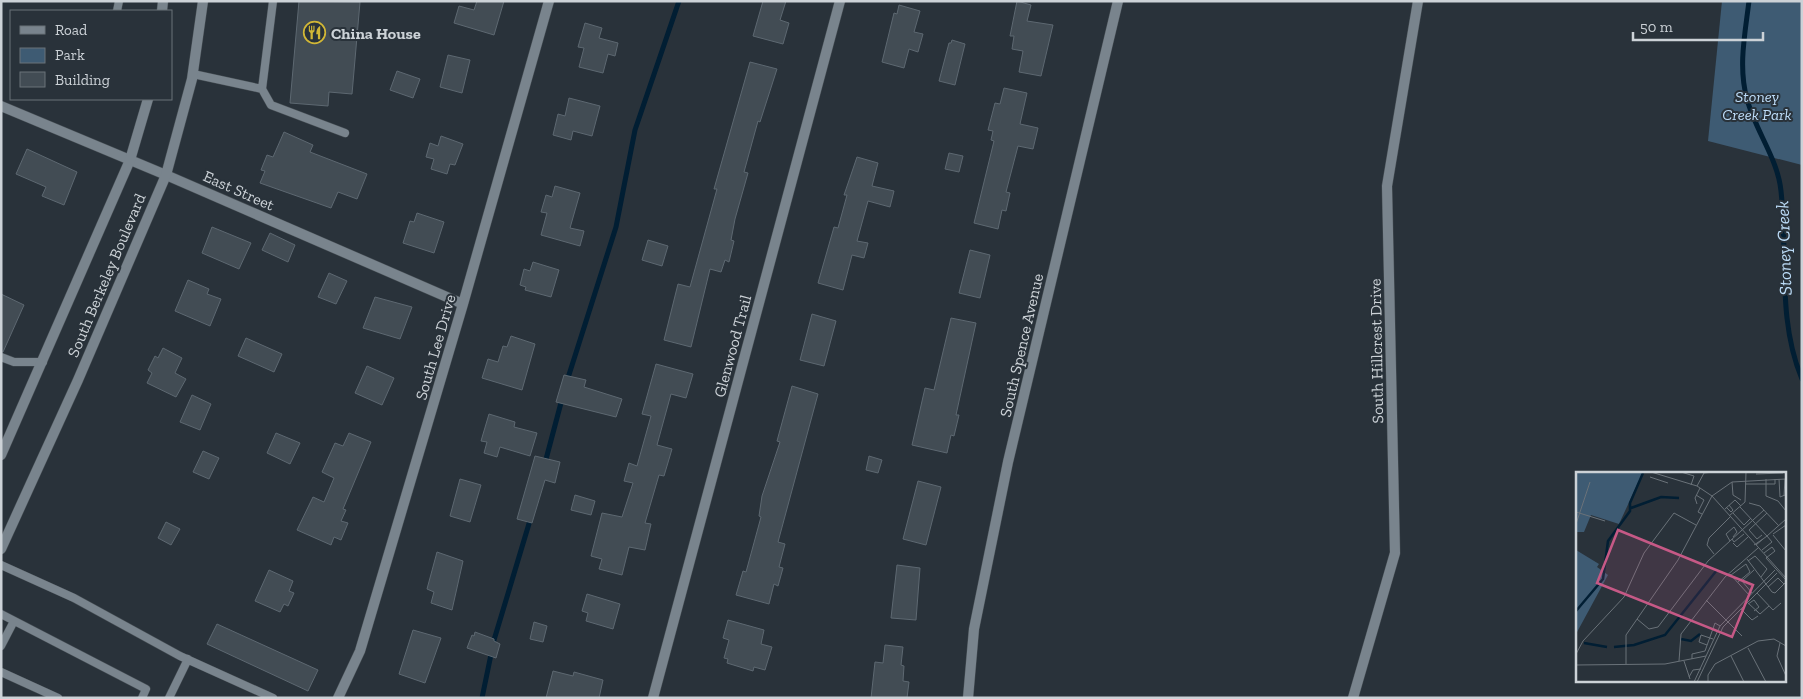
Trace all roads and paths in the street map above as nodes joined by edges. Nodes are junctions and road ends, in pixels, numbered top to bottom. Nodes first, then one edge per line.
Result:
1 (203, 1) edge
2 (273, 1) edge
3 (549, 1) edge
4 (840, 1) edge
5 (1118, 1) edge
6 (1418, 1) edge
7 (193, 74) junction
8 (262, 89) junction
9 (148, 100) edge
10 (1, 106) edge
11 (345, 133) dead end
12 (130, 160) junction
13 (166, 175) junction
14 (463, 304) junction
15 (1, 357) edge
16 (43, 362) junction
17 (1, 455) edge
18 (1, 549) edge
19 (1, 565) edge
20 (1, 614) edge
21 (14, 621) junction
22 (1, 646) edge
23 (188, 659) junction
24 (1, 672) edge
25 (58, 698) edge
26 (142, 698) edge
27 (168, 698) edge
28 (273, 698) edge
29 (338, 698) edge
30 (653, 698) edge
31 (968, 698) edge
32 (1353, 698) edge

1 - 7 street, South Berkeley Boulevard
2 - 8 lane
3 - 14 street, South Lee Drive
4 - 30 street, Glenwood Trail
5 - 31 street, South Spence Avenue
6 - 32 street, South Hillcrest Drive
7 - 8 lane
7 - 13 street, South Berkeley Boulevard
8 - 11 lane
9 - 12 street, South Berkeley Boulevard
10 - 12 street, East Street
12 - 13 street, East Street
12 - 16 street, South Berkeley Boulevard
13 - 14 street, East Street
13 - 18 street, South Berkeley Boulevard
14 - 29 street, South Lee Drive
15 - 16 lane
16 - 17 street, South Berkeley Boulevard
19 - 23 lane
20 - 21 lane
21 - 22 lane
21 - 26 lane
23 - 27 lane
23 - 28 lane
24 - 25 lane

